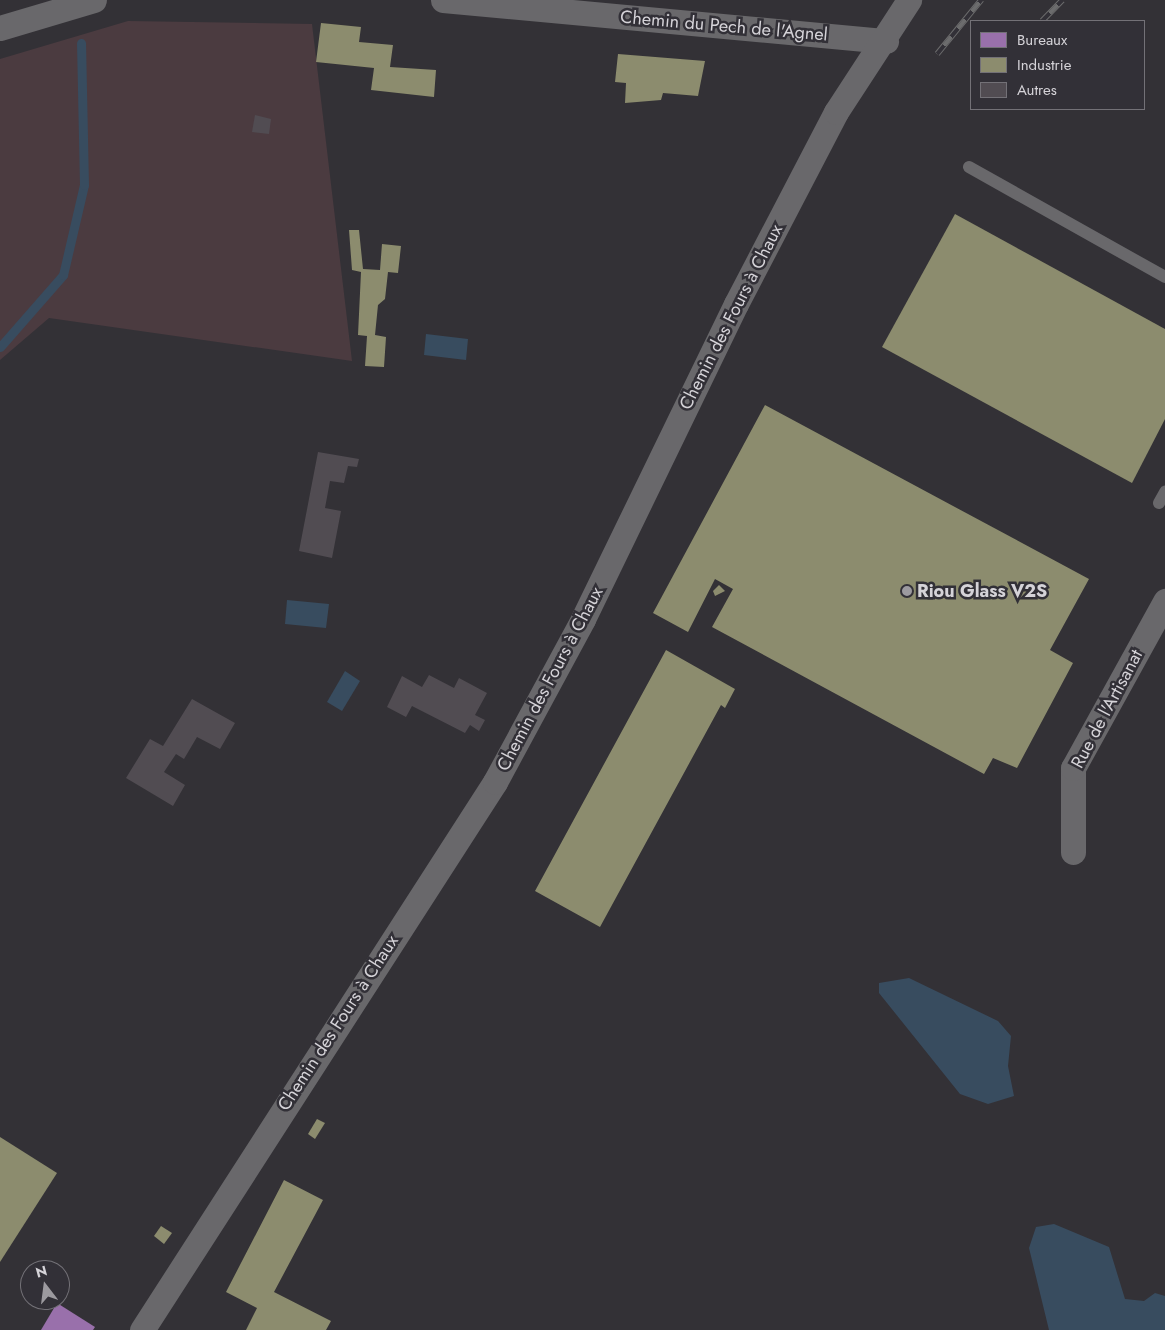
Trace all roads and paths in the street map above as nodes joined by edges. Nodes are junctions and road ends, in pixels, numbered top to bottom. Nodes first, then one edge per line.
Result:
1 (94, 0) edge
2 (443, 0) edge
3 (909, 0) edge
4 (0, 28) edge
5 (886, 42) junction
6 (969, 167) dead end
7 (1165, 278) edge
8 (1165, 492) edge
9 (1159, 503) dead end
10 (1165, 601) edge
11 (1073, 852) dead end
12 (142, 1330) edge

1 - 4 street
2 - 5 street, Chemin du Pech de l'Agnel
3 - 5 street, Chemin des Fours à Chaux
5 - 12 street, Chemin des Fours à Chaux
6 - 7 lane
8 - 9 lane
10 - 11 street, Rue de l'Artisanat

